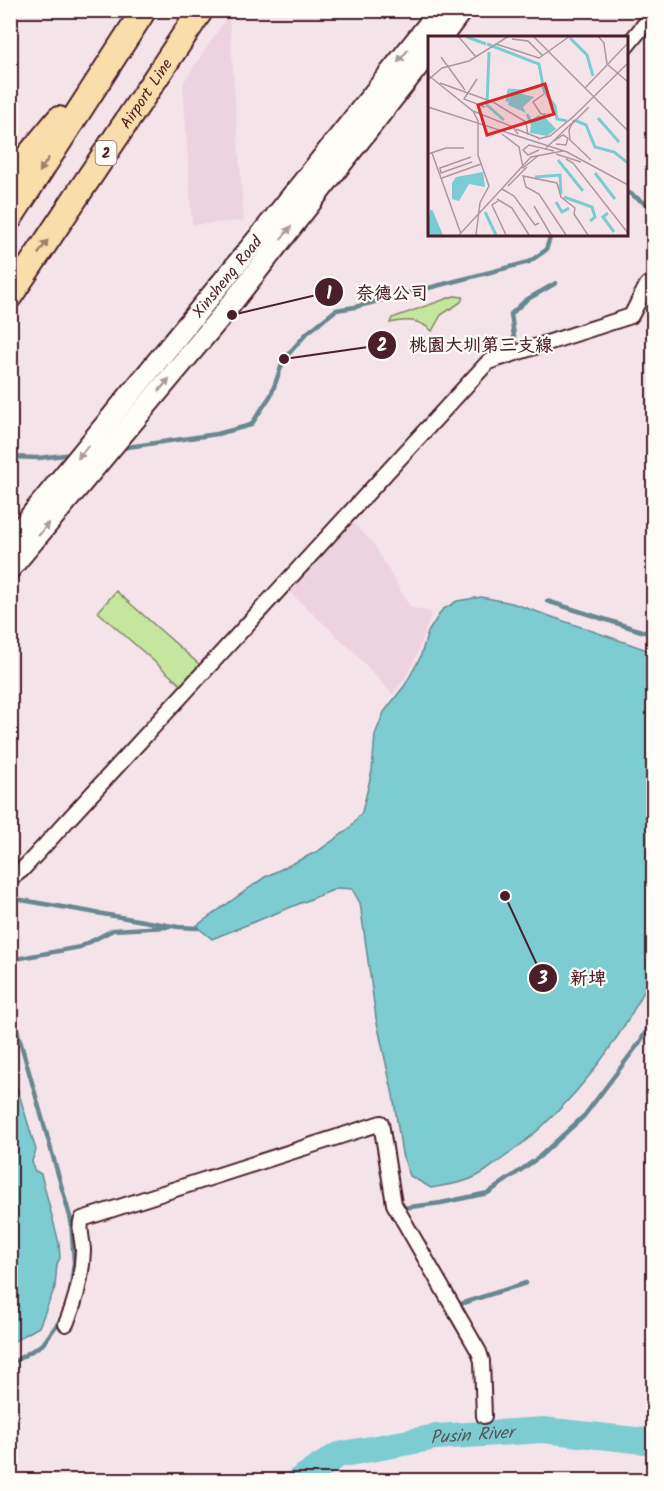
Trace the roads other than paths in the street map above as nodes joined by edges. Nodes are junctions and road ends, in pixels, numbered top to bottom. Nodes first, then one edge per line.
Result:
1 (144, 10) edge
2 (201, 10) edge
3 (440, 10) edge
4 (462, 10) edge
5 (654, 13) edge
6 (442, 36) edge
7 (122, 44) junction
8 (628, 46) edge
9 (428, 54) edge
10 (10, 178) edge
11 (10, 218) edge
12 (654, 280) edge
13 (10, 296) edge
14 (10, 541) edge
15 (10, 569) edge
16 (10, 879) edge
17 (66, 1324) dead end
18 (484, 1416) dead end

1 - 7 highway
13 -> 2 highway, Airport Line / 2
3 -> 14 main road, Xinsheng Road
4 - 6 main road
5 - 8 street
7 - 10 highway
7 -> 11 highway
15 -> 9 main road, Xinsheng Road
12 - 16 street
17 - 18 street

